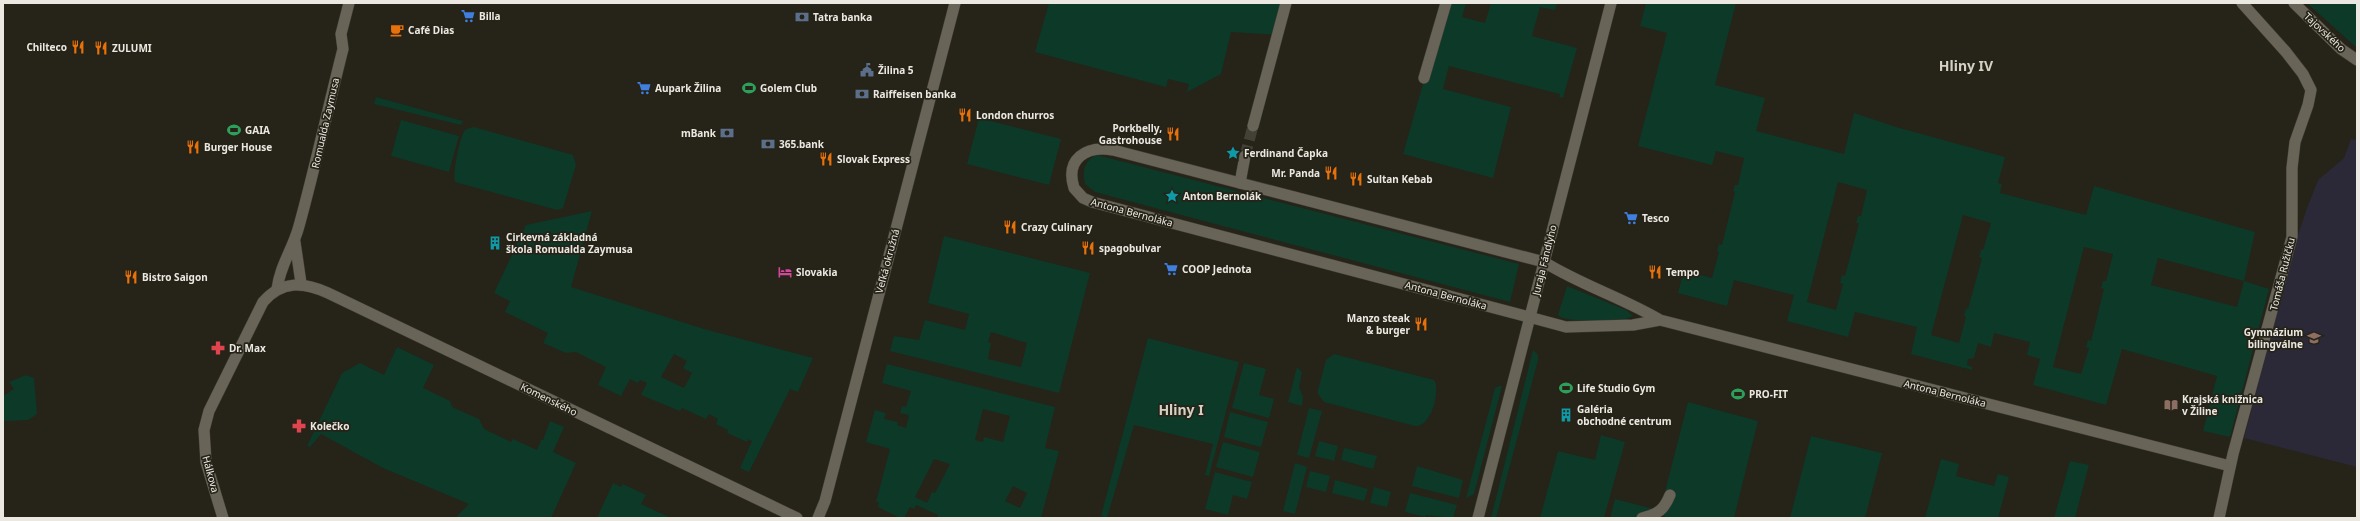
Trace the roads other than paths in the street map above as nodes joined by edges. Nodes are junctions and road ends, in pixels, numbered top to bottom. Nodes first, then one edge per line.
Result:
1 (349, 3) edge
2 (955, 3) edge
3 (1286, 3) edge
4 (1446, 3) edge
5 (1611, 3) edge
6 (2242, 3) edge
7 (2294, 3) edge
8 (2357, 60) edge
9 (1424, 78) dead end
10 (1253, 126) tunnel mouth
11 (1245, 156) tunnel mouth
12 (1240, 182) junction
13 (295, 242) junction
14 (1544, 262) junction
15 (301, 284) junction
16 (278, 289) junction
17 (1529, 318) junction
18 (1660, 320) junction
19 (2230, 466) junction
20 (1670, 495) dead end
21 (223, 518) edge
22 (796, 518) edge
23 (818, 518) edge
24 (1478, 518) edge
25 (1642, 518) edge
26 (2219, 518) edge

1 - 13 street, Romualda Zaymusa
2 - 23 street, Veľká okružná
3 - 10 street
4 - 9 street
5 - 14 street, Juraja Fándlyho
6 - 19 street, Tomáša Ružičku
7 - 8 street, Tajovského
11 - 12 street
12 - 14 street, Antona Bernoláka
12 - 17 street, Antona Bernoláka
13 - 15 street, Romualda Zaymusa
13 - 16 street, Romualda Zaymusa
14 - 17 street, Juraja Fándlyho
14 - 18 street, Antona Bernoláka
15 - 16 street
15 - 22 street, Komenského
16 - 21 street, Hálkova
17 - 18 street, Antona Bernoláka
17 - 24 street, Juraja Fándlyho
18 - 19 street, Antona Bernoláka
19 - 26 street, Tomáša Ružičku
20 - 25 street

